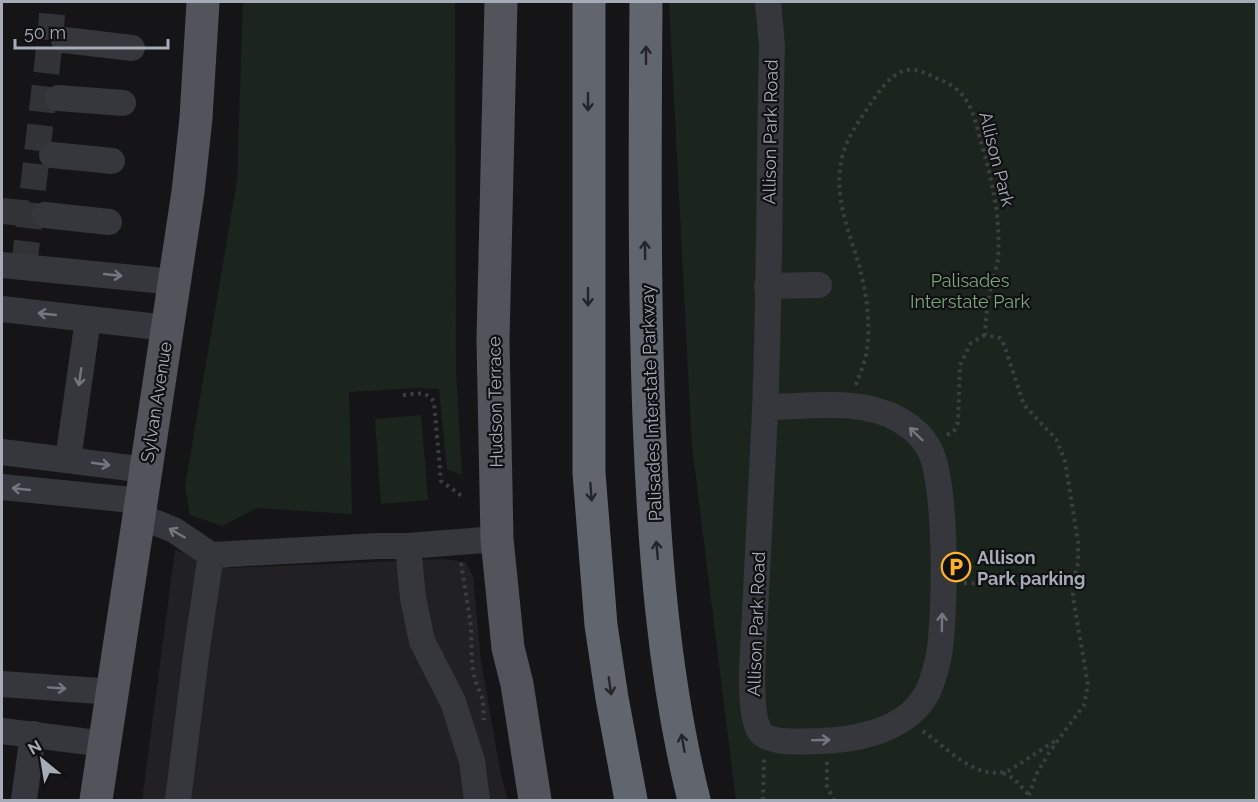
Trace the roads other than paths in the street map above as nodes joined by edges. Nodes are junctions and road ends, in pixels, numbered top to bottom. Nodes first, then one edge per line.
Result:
1 (203, 2) edge
2 (501, 2) edge
3 (589, 2) edge
4 (646, 2) edge
5 (768, 2) edge
6 (64, 40) tunnel mouth
7 (132, 48) dead end
8 (58, 98) dead end
9 (123, 103) dead end
10 (52, 155) dead end
11 (112, 161) dead end
12 (45, 215) tunnel mouth
13 (109, 222) dead end
14 (7, 265) edge
15 (175, 282) junction
16 (819, 285) dead end
17 (767, 286) junction
18 (2, 309) edge
19 (88, 319) junction
20 (167, 328) junction
21 (765, 407) junction
22 (2, 452) edge
23 (68, 460) junction
24 (2, 487) edge
25 (142, 496) junction
26 (498, 538) junction
27 (408, 546) junction
28 (211, 555) junction
29 (2, 684) edge
30 (113, 692) junction
31 (2, 731) edge
32 (33, 734) junction
33 (105, 744) junction
34 (24, 801) edge
35 (96, 801) edge
36 (178, 801) edge
37 (477, 801) edge
38 (535, 801) edge
39 (631, 801) edge
40 (694, 801) edge

1 - 15 main road, Sylvan Avenue
2 - 26 main road, Hudson Terrace
3 -> 39 highway
40 -> 4 highway, Palisades Interstate Parkway
5 - 17 street, Allison Park Road
6 - 7 street
8 - 9 street
10 - 11 street
12 - 13 street
14 -> 15 street
15 - 20 main road, Sylvan Avenue
16 - 17 street
17 - 21 street, Allison Park Road
19 -> 18 street
19 - 20 street
19 -> 23 street
20 - 25 main road, Sylvan Avenue
21 -> 21 street, Allison Park Road
22 - 23 street
23 -> 25 street
25 -> 24 street
28 -> 25 street
25 - 30 main road, Sylvan Avenue
26 - 27 street
26 - 38 main road, Hudson Terrace
27 - 28 street
27 - 37 street
28 - 36 street
29 -> 30 street
30 - 33 main road, Sylvan Avenue
31 - 32 street
32 - 33 street
32 - 34 street
33 - 35 main road, Sylvan Avenue

